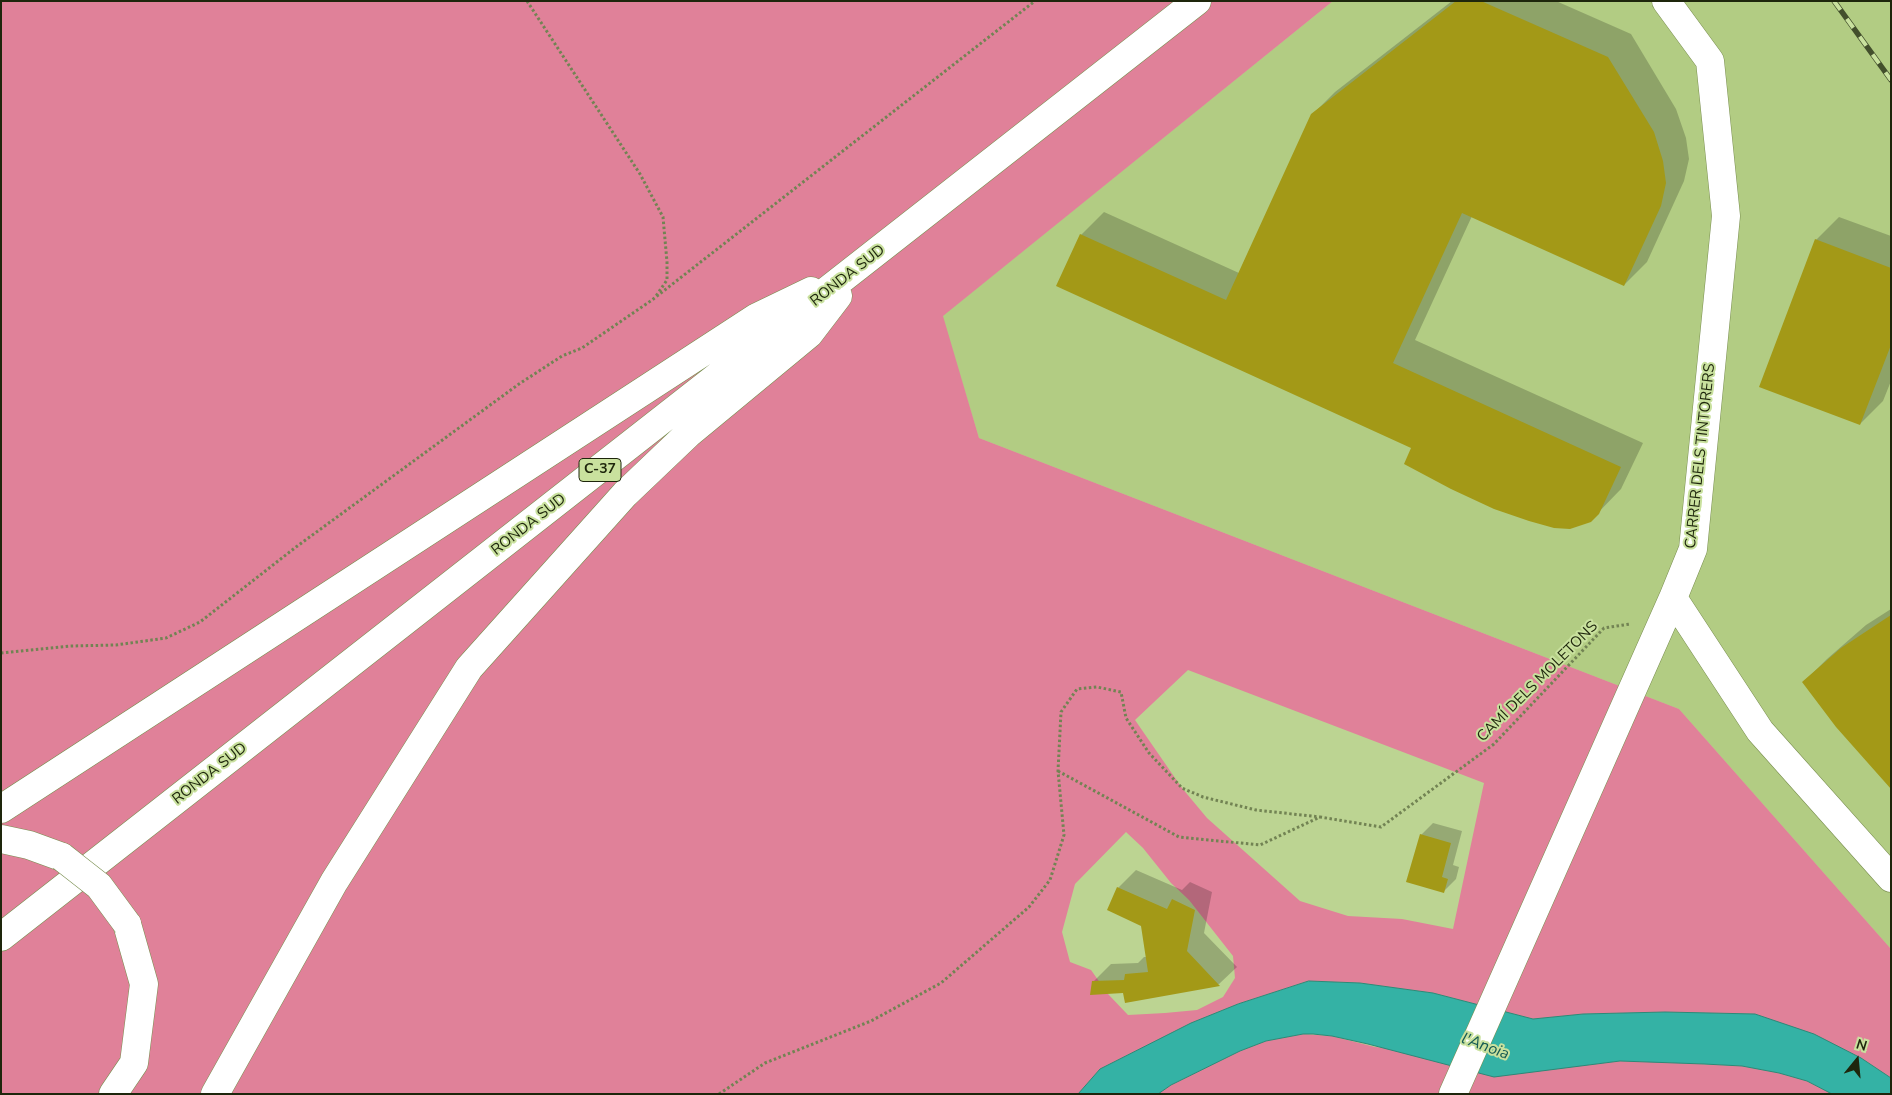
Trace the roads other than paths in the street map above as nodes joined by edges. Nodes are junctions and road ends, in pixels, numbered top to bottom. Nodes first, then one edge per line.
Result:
1 (1197, 1) edge
2 (1666, 1) edge
3 (859, 267) junction
4 (1668, 608) junction
5 (1, 809) edge
6 (1, 839) edge
7 (1891, 878) edge
8 (1, 937) edge
9 (1453, 1092) edge
10 (113, 1094) edge
11 (215, 1094) edge

1 - 3 main road, RONDA SUD / C-37
2 - 4 main road, CARRER DELS TINTORERS
3 - 5 main road
3 - 8 main road, RONDA SUD / C-37
3 - 11 main road
4 - 7 main road
4 - 9 main road, CARRER DELS TINTORERS
6 - 10 main road, bridge

